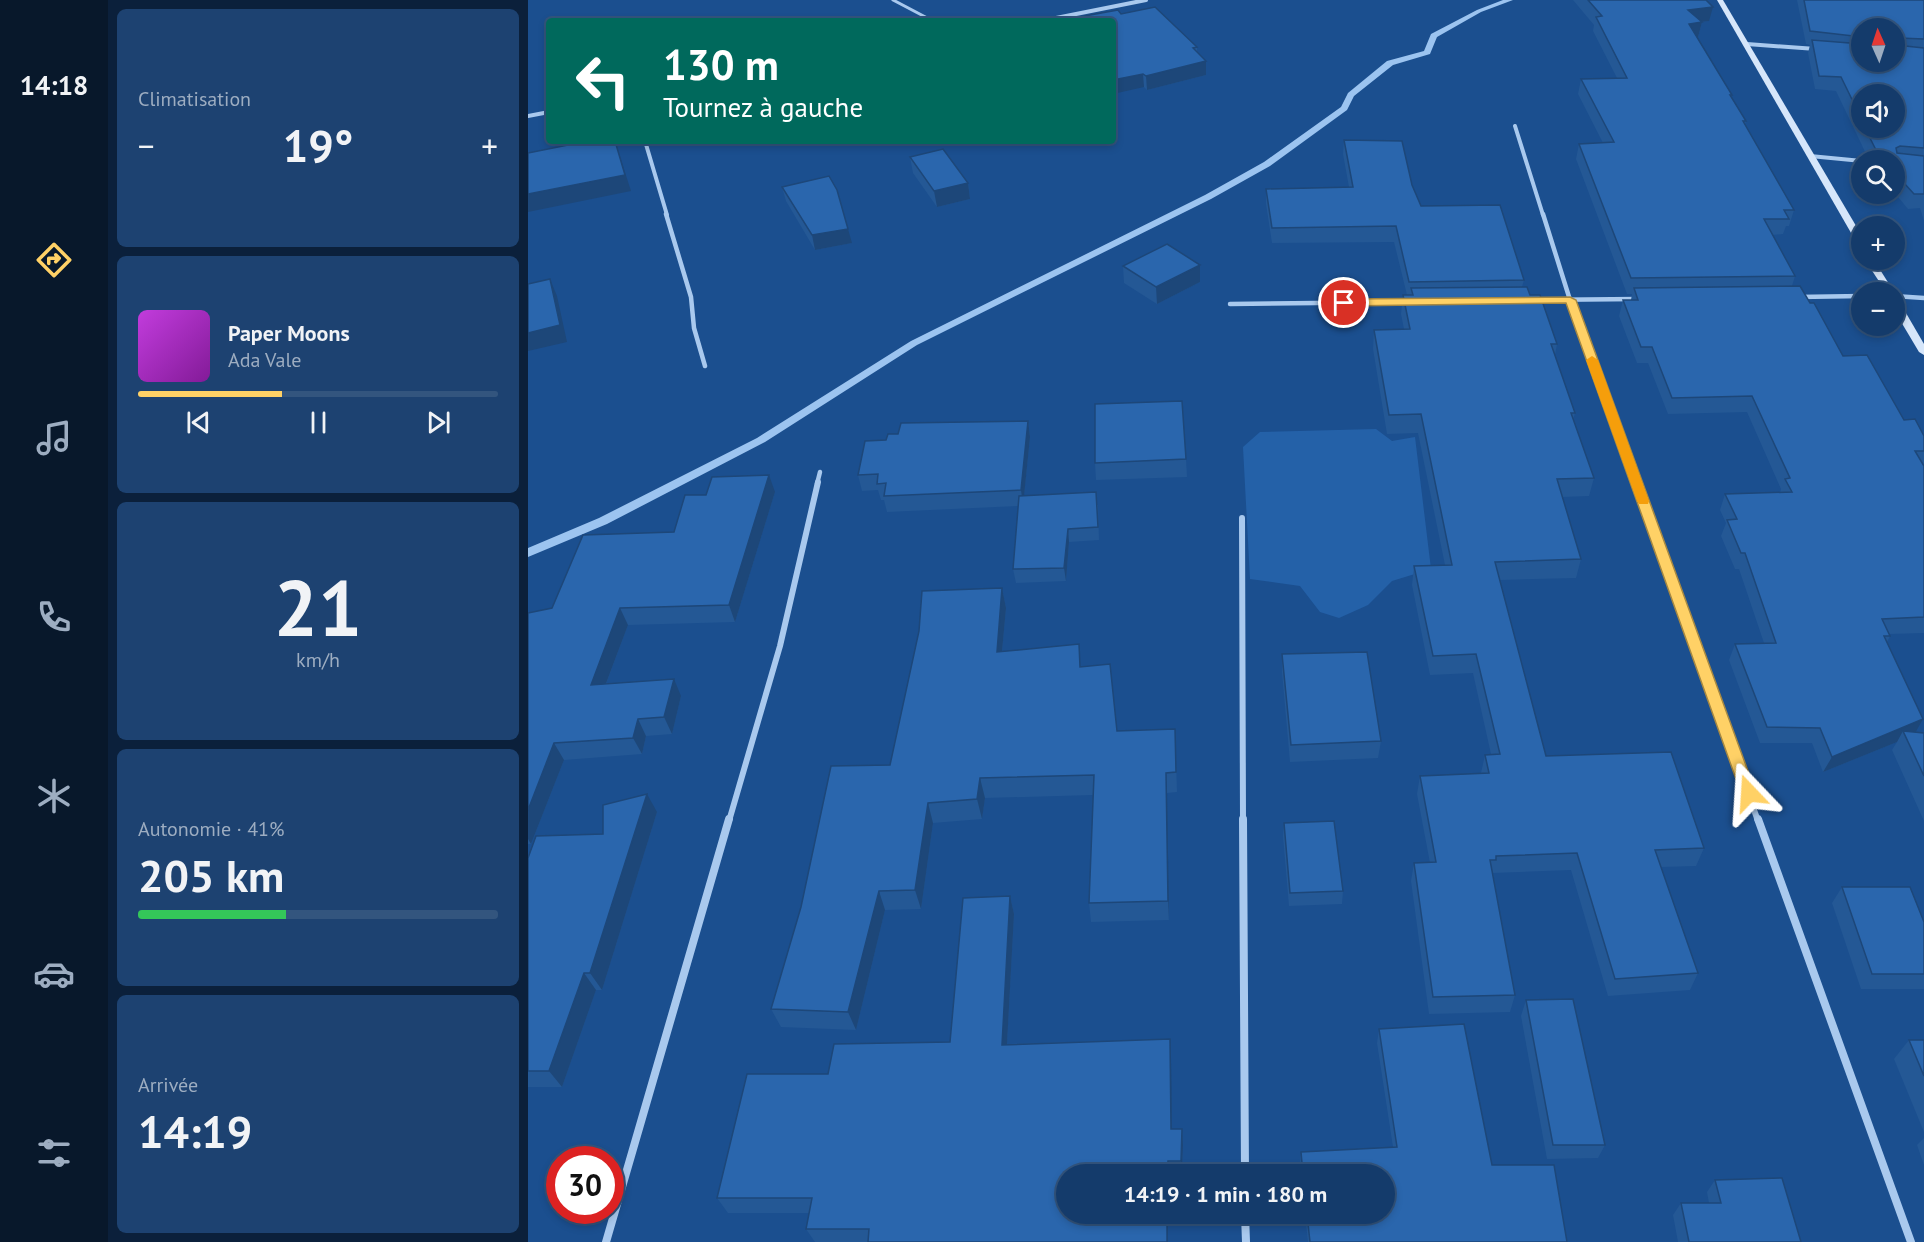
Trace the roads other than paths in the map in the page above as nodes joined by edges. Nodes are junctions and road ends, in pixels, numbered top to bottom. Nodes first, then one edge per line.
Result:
1 (893, 0) edge
2 (1146, 0) edge
3 (1720, 0) edge
4 (927, 18) edge
5 (1056, 18) edge
6 (1748, 44) junction
7 (1827, 50) edge
8 (546, 113) edge
9 (528, 116) edge
10 (1515, 126) dead end
11 (646, 144) edge
12 (1810, 156) junction
13 (1851, 160) edge
14 (1851, 225) edge
15 (1851, 296) edge
16 (1792, 297) edge
17 (1905, 297) edge
18 (1924, 298) edge
19 (1640, 299) edge
20 (1524, 300) edge
21 (1570, 300) junction
22 (1418, 302) edge
23 (1230, 304) dead end
24 (1905, 320) edge
25 (1924, 352) edge
26 (705, 366) dead end
27 (820, 472) dead end
28 (1242, 518) dead end
29 (1245, 1164) edge
30 (1245, 1224) edge
31 (606, 1242) edge
32 (1246, 1242) edge
33 (1911, 1242) edge

1 - 4 lane
2 - 5 street
3 - 6 street
6 - 7 street
6 - 12 street
8 - 9 street
10 - 21 street
11 - 26 street
12 - 13 street
12 - 14 street
15 - 16 street
17 - 18 street
19 - 21 street
20 - 21 street
21 - 33 street
22 - 23 street
24 - 25 street
27 - 31 street
28 - 29 street
30 - 32 street

